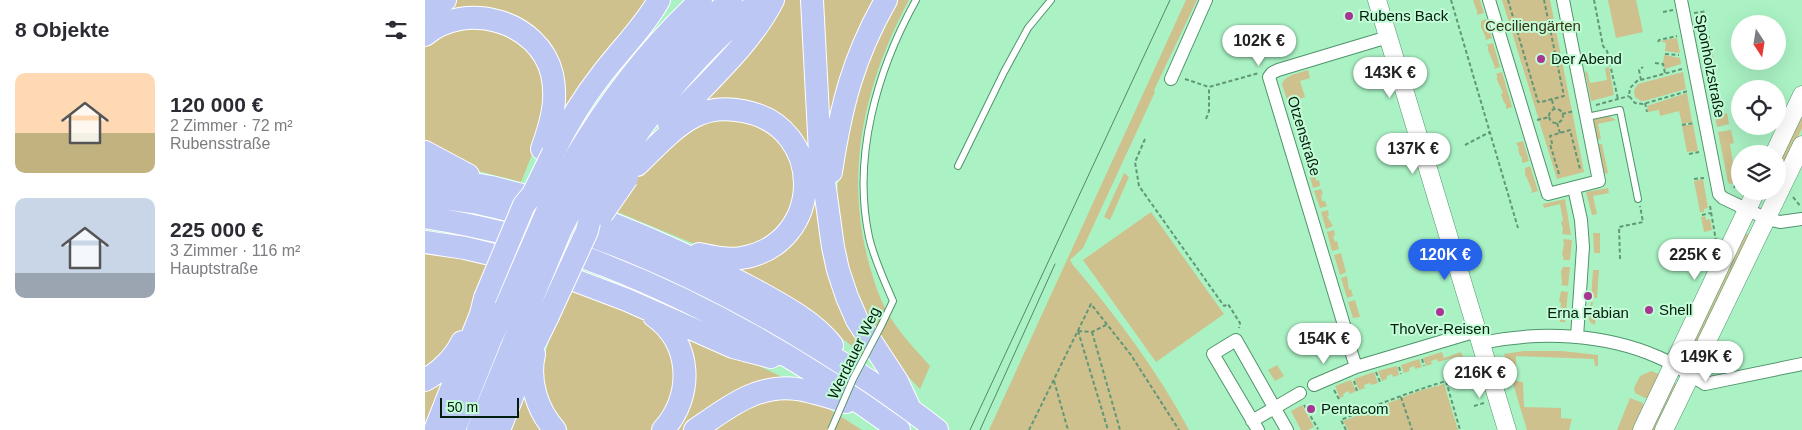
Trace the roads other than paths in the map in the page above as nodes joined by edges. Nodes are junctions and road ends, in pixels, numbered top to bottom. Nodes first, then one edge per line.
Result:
1 (445, 0) edge
2 (671, 0) edge
3 (701, 0) edge
4 (731, 0) edge
5 (761, 0) edge
6 (773, 0) edge
7 (812, 0) edge
8 (886, 0) edge
9 (916, 0) edge
10 (1051, 0) edge
11 (1206, 0) edge
12 (1377, 0) edge
13 (1489, 0) edge
14 (1563, 0) edge
15 (1677, 5) edge
16 (655, 8) edge
17 (425, 10) edge
18 (425, 35) edge
19 (1388, 37) junction
20 (1171, 79) dead end
21 (1802, 95) edge
22 (1584, 111) junction
23 (1778, 145) edge
24 (1802, 145) edge
25 (425, 152) edge
26 (591, 164) junction
27 (958, 166) dead end
28 (425, 175) edge
29 (491, 187) junction
30 (1574, 188) junction
31 (425, 196) edge
32 (827, 198) junction
33 (1752, 200) edge
34 (1639, 201) road end
35 (1747, 210) junction
36 (425, 217) edge
37 (1767, 218) junction
38 (1802, 219) edge
39 (425, 242) edge
40 (671, 249) junction
41 (484, 300) junction
42 (627, 300) junction
43 (527, 310) junction
44 (1343, 325) dead end
45 (1478, 337) junction
46 (1577, 337) junction
47 (538, 339) junction
48 (1348, 342) dead end
49 (838, 360) junction
50 (1802, 364) edge
51 (802, 365) junction
52 (1674, 366) junction
53 (1354, 372) junction
54 (1691, 376) junction
55 (425, 380) edge
56 (1314, 385) dead end
57 (1301, 397) road end
58 (867, 407) junction
59 (910, 408) junction
60 (1275, 408) junction
61 (1255, 425) edge
62 (435, 430) edge
63 (454, 430) edge
64 (477, 430) edge
65 (499, 430) edge
66 (555, 430) edge
67 (663, 430) edge
68 (695, 430) edge
69 (831, 430) edge
70 (899, 430) edge
71 (937, 430) edge
72 (1287, 430) edge
73 (1507, 430) edge
74 (1642, 430) edge
75 (1664, 430) edge

1 - 17 highway
2 - 16 highway
3 - 26 highway
4 - 26 highway
5 - 26 highway
6 - 26 highway
7 - 32 highway
8 - 32 highway
9 - 69 lane, Werdauer Weg, bridge
10 - 27 lane
11 - 20 street
12 - 19 street
13 - 30 street
14 - 22 street
15 - 35 street, Sponholzstraße
16 - 26 highway
18 - 26 highway
19 - 44 street, Otzenstraße
19 - 45 street
21 - 23 street
22 - 30 street
22 - 34 lane
24 - 37 street
25 - 29 highway
26 - 40 highway
26 - 41 highway, bridge
26 - 43 highway, bridge
26 - 43 highway, bridge
28 - 29 highway
29 - 40 highway
30 - 46 street
31 - 49 highway
32 - 59 highway
33 - 35 street
35 - 37 street, Sponholzstraße
35 - 52 street
36 - 51 highway
37 - 38 street, Sponholzstraße
37 - 54 street
39 - 42 highway
40 - 49 highway
41 - 55 highway
41 - 62 highway
42 - 51 highway
42 - 67 highway
43 - 47 highway
43 - 63 highway
43 - 64 highway
45 - 46 street
45 - 53 street
45 - 73 street
46 - 52 street
47 - 65 highway
47 - 66 highway
48 - 53 street
49 - 59 highway
50 - 54 street
51 - 58 highway
52 - 54 street
52 - 74 street
53 - 56 street
54 - 75 street
57 - 60 street
58 - 68 highway
58 - 70 highway
59 - 71 highway
60 - 61 street
60 - 61 street
60 - 72 street

